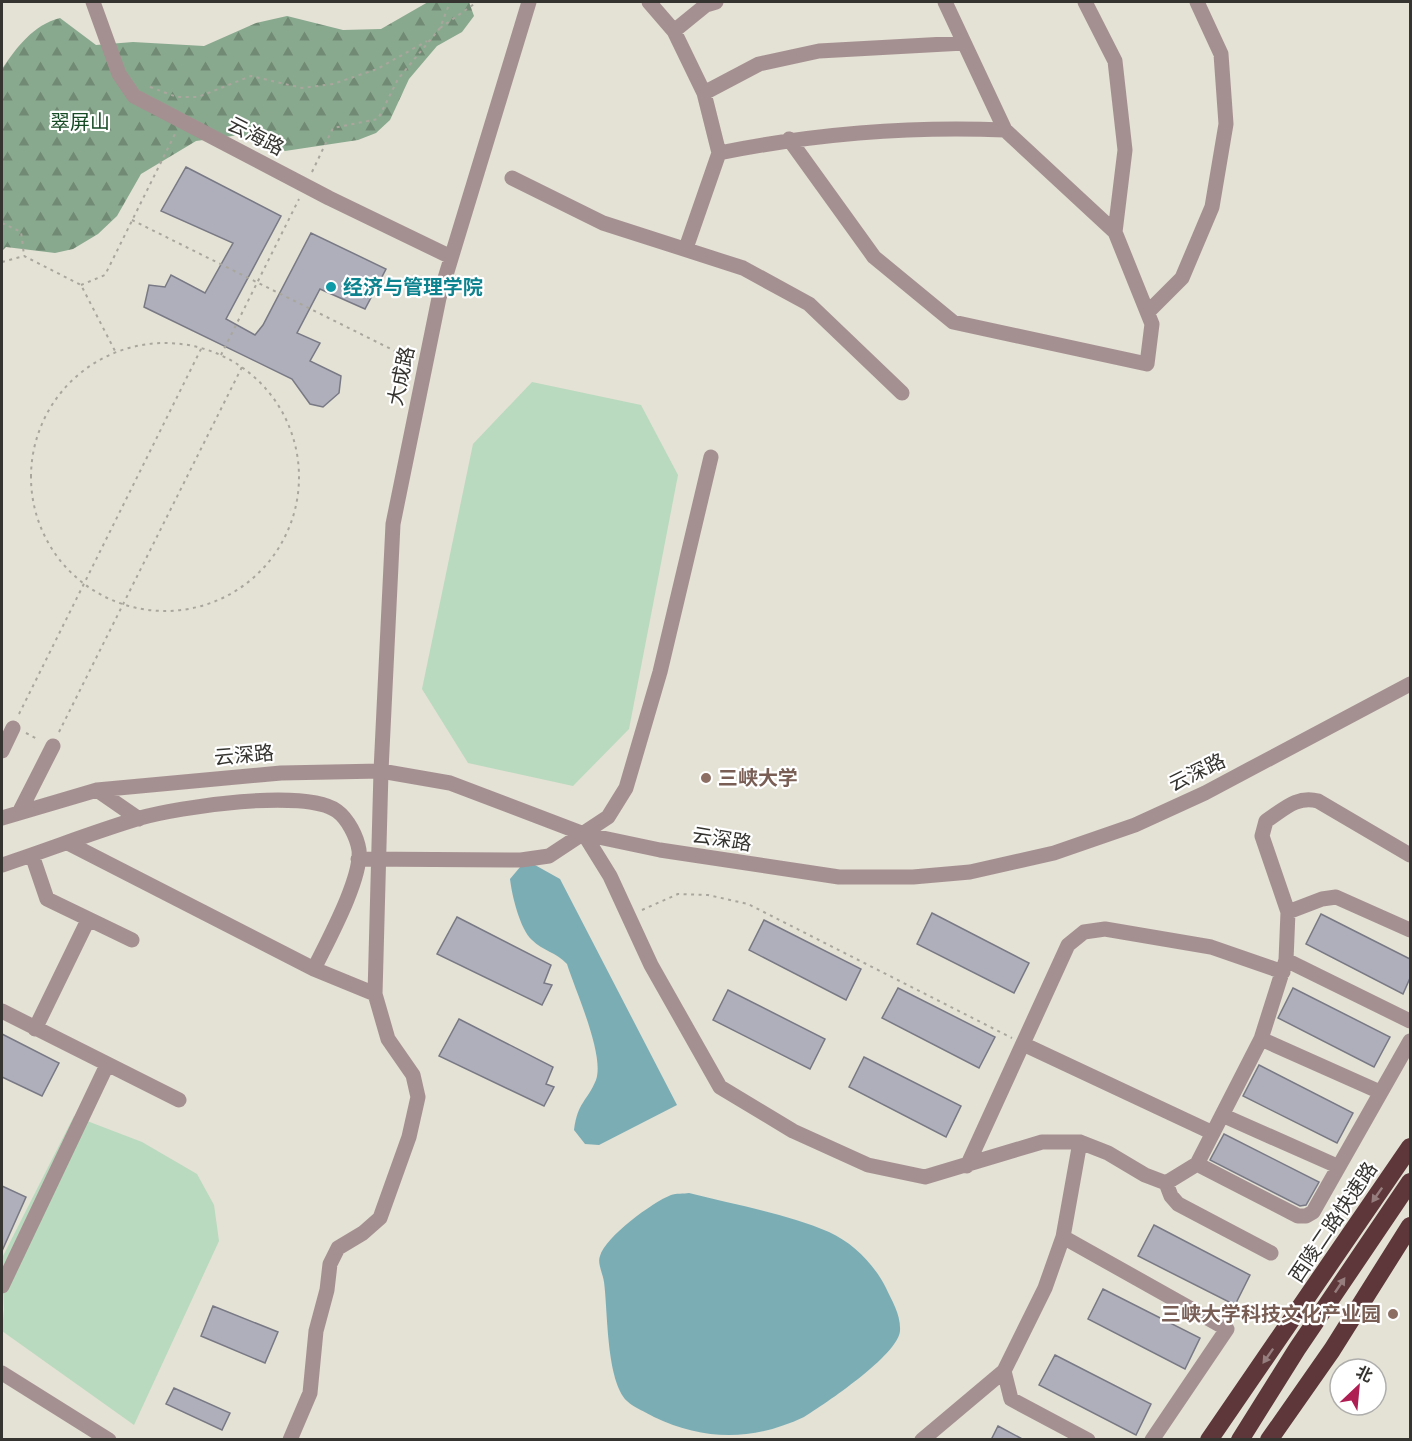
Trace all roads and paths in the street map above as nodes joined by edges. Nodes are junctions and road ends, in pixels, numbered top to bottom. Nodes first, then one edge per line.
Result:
1 (93, 2) edge
2 (450, 2) edge
3 (477, 2) edge
4 (529, 2) edge
5 (648, 2) edge
6 (716, 2) edge
7 (945, 2) edge
8 (1085, 2) edge
9 (1197, 2) edge
10 (440, 28) junction
11 (674, 31) junction
12 (430, 40) junction
13 (964, 43) junction
14 (704, 93) junction
15 (177, 97) dead end
16 (181, 121) junction
17 (1005, 130) junction
18 (789, 139) junction
19 (719, 153) junction
20 (512, 178) dead end
21 (305, 185) junction
22 (132, 220) junction
23 (2, 223) edge
24 (1115, 232) junction
25 (686, 248) junction
26 (24, 256) junction
27 (451, 257) junction
28 (2, 262) edge
29 (257, 283) junction
30 (81, 285) junction
31 (1148, 312) junction
32 (202, 347) junction
33 (115, 351) junction
34 (221, 356) junction
35 (242, 366) junction
36 (425, 366) junction
37 (902, 393) dead end
38 (711, 457) dead end
39 (84, 584) junction
40 (123, 604) junction
41 (1408, 689) edge
42 (13, 728) joint
43 (53, 746) joint
44 (2, 751) edge
45 (381, 771) junction
46 (97, 789) junction
47 (19, 813) junction
48 (2, 818) edge
49 (139, 819) junction
50 (584, 834) junction
51 (68, 843) junction
52 (32, 855) junction
53 (1410, 855) edge
54 (358, 859) junction
55 (379, 859) junction
56 (2, 865) edge
57 (1288, 912) junction
58 (629, 916) junction
59 (88, 920) junction
60 (1410, 930) edge
61 (132, 940) dead end
62 (1285, 966) junction
63 (314, 969) junction
64 (375, 994) junction
65 (2, 1011) edge
66 (1410, 1021) edge
67 (35, 1029) junction
68 (1261, 1039) junction
69 (1410, 1041) edge
70 (1023, 1044) junction
71 (107, 1065) junction
72 (1380, 1092) junction
73 (179, 1100) dead end
74 (1222, 1115) junction
75 (1213, 1133) junction
76 (1080, 1143) junction
77 (1410, 1147) edge
78 (1197, 1164) junction
79 (967, 1166) junction
80 (1337, 1166) junction
81 (1410, 1182) edge
82 (1166, 1183) junction
83 (1410, 1226) edge
84 (1063, 1237) junction
85 (1271, 1253) dead end
86 (2, 1286) edge
87 (1004, 1371) junction
88 (2, 1373) edge
89 (109, 1440) edge
90 (290, 1440) edge
91 (922, 1440) edge
92 (1088, 1440) edge
93 (1152, 1440) edge
94 (1209, 1440) edge
95 (1240, 1440) edge
96 (1269, 1440) edge

1 - 16 street, 云海路
2 - 10 path
3 - 10 path
4 - 27 street, 大成路
5 - 11 street
6 - 11 street
7 - 13 street
8 - 24 street
9 - 31 street
10 - 12 path
11 - 14 street
12 - 15 path
12 - 21 path
13 - 14 street
13 - 17 street
14 - 19 street
16 - 21 street, 云海路
16 - 22 path
17 - 18 street
17 - 24 street
18 - 19 street
18 - 31 street
19 - 25 street
20 - 25 street
21 - 27 street, 云海路
21 - 29 path
22 - 29 path
22 - 30 path
23 - 26 path
24 - 31 street
25 - 37 street
26 - 28 path
26 - 30 path
27 - 36 street, 大成路
29 - 34 path
29 - 36 path
30 - 33 path
32 - 33 path
32 - 34 path
32 - 39 path
33 - 39 path
34 - 35 path
35 - 40 path
35 - 40 path
36 - 45 street, 大成路
38 - 50 street
39 - 40 path
39 - 42 path
40 - 43 path
41 - 50 street, 云深路
42 - 44 street
43 - 47 street
45 - 46 street, 云深路
45 - 50 street, 云深路
45 - 55 street, 大成路
46 - 47 street, 云深路
46 - 49 street
47 - 48 street, 云深路
49 - 51 street
49 - 54 street
50 - 55 street
50 - 58 street
51 - 52 street
51 - 63 street
52 - 56 street
52 - 59 street
53 - 57 street
54 - 55 street
54 - 63 street
55 - 64 street, 大成路
57 - 60 street
57 - 62 street
58 - 70 path
58 - 79 street
59 - 61 street
59 - 67 street
62 - 66 street
62 - 68 street
62 - 70 street
63 - 64 street
64 - 90 street, 大成路
65 - 67 street
67 - 71 street
68 - 72 street
68 - 74 street
69 - 72 street
70 - 75 street
70 - 79 street
71 - 73 street
71 - 86 street
72 - 80 street
74 - 75 street
74 - 80 street
75 - 78 street
76 - 79 street
76 - 82 street
76 - 84 street
77 -> 94 highway, 西陵二路快速路
78 - 80 street
78 - 82 street
95 -> 81 highway, 西陵二路快速路
82 - 85 street
83 - 96 highway
84 - 87 street
84 - 93 street
87 - 91 street
87 - 92 street
88 - 89 street

